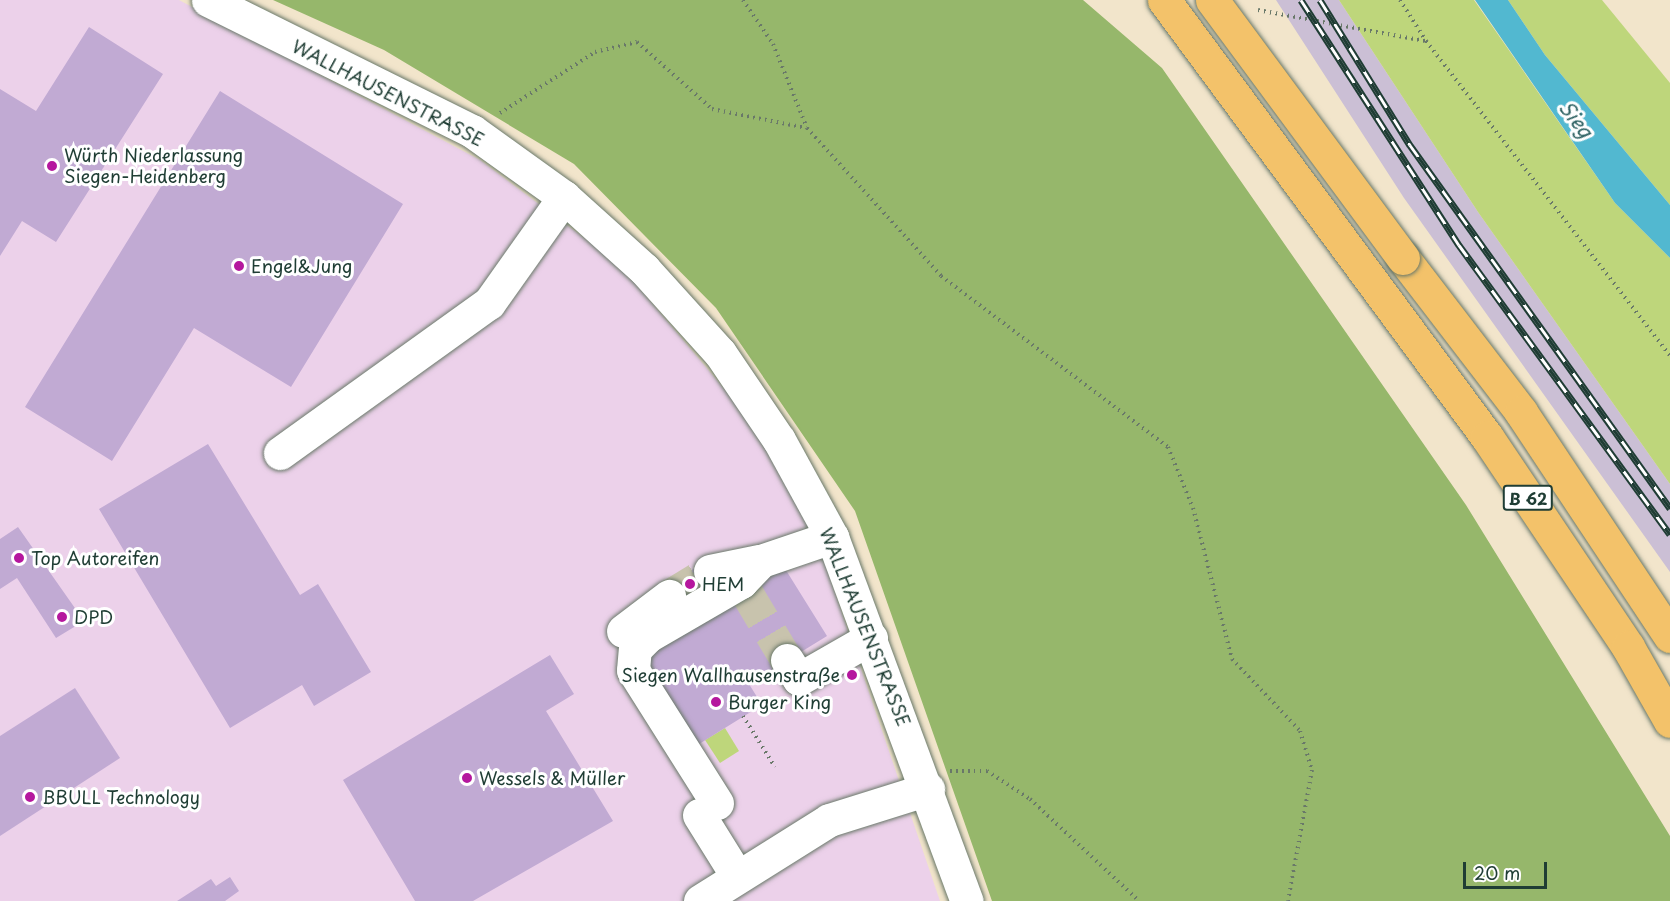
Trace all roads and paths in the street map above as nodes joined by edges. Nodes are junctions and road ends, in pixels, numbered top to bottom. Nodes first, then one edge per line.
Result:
1 (208, 0) edge
2 (743, 0) edge
3 (1164, 0) edge
4 (1212, 0) edge
5 (1400, 0) edge
6 (1250, 9) dead end
7 (1426, 41) junction
8 (807, 128) junction
9 (472, 131) junction
10 (564, 197) junction
11 (1670, 355) edge
12 (280, 453) dead end
13 (832, 537) junction
14 (710, 571) tunnel mouth
15 (749, 578) junction
16 (669, 596) tunnel mouth
17 (1670, 636) edge
18 (871, 638) junction
19 (788, 660) tunnel mouth
20 (743, 716) dead end
21 (1670, 721) edge
22 (775, 767) dead end
23 (928, 789) junction
24 (707, 810) junction
25 (737, 876) junction
26 (700, 901) edge
27 (967, 901) edge
28 (1139, 901) edge
29 (1288, 901) edge

1 - 9 street, WALLHAUSENSTRASSE
2 - 8 path
3 - 21 highway, B 62
4 - 17 highway, B 62, bridge
5 - 7 path
6 - 7 path
7 - 11 path
8 - 9 path
8 - 29 path
9 - 10 street, WALLHAUSENSTRASSE
10 - 12 street
10 - 13 street, WALLHAUSENSTRASSE
13 - 15 street
13 - 18 street, WALLHAUSENSTRASSE
14 - 15 street
15 - 24 street
16 - 24 street
18 - 19 street
18 - 23 street, WALLHAUSENSTRASSE
20 - 22 path
23 - 25 street
23 - 27 street, WALLHAUSENSTRASSE
23 - 28 path
24 - 25 street
25 - 26 street

